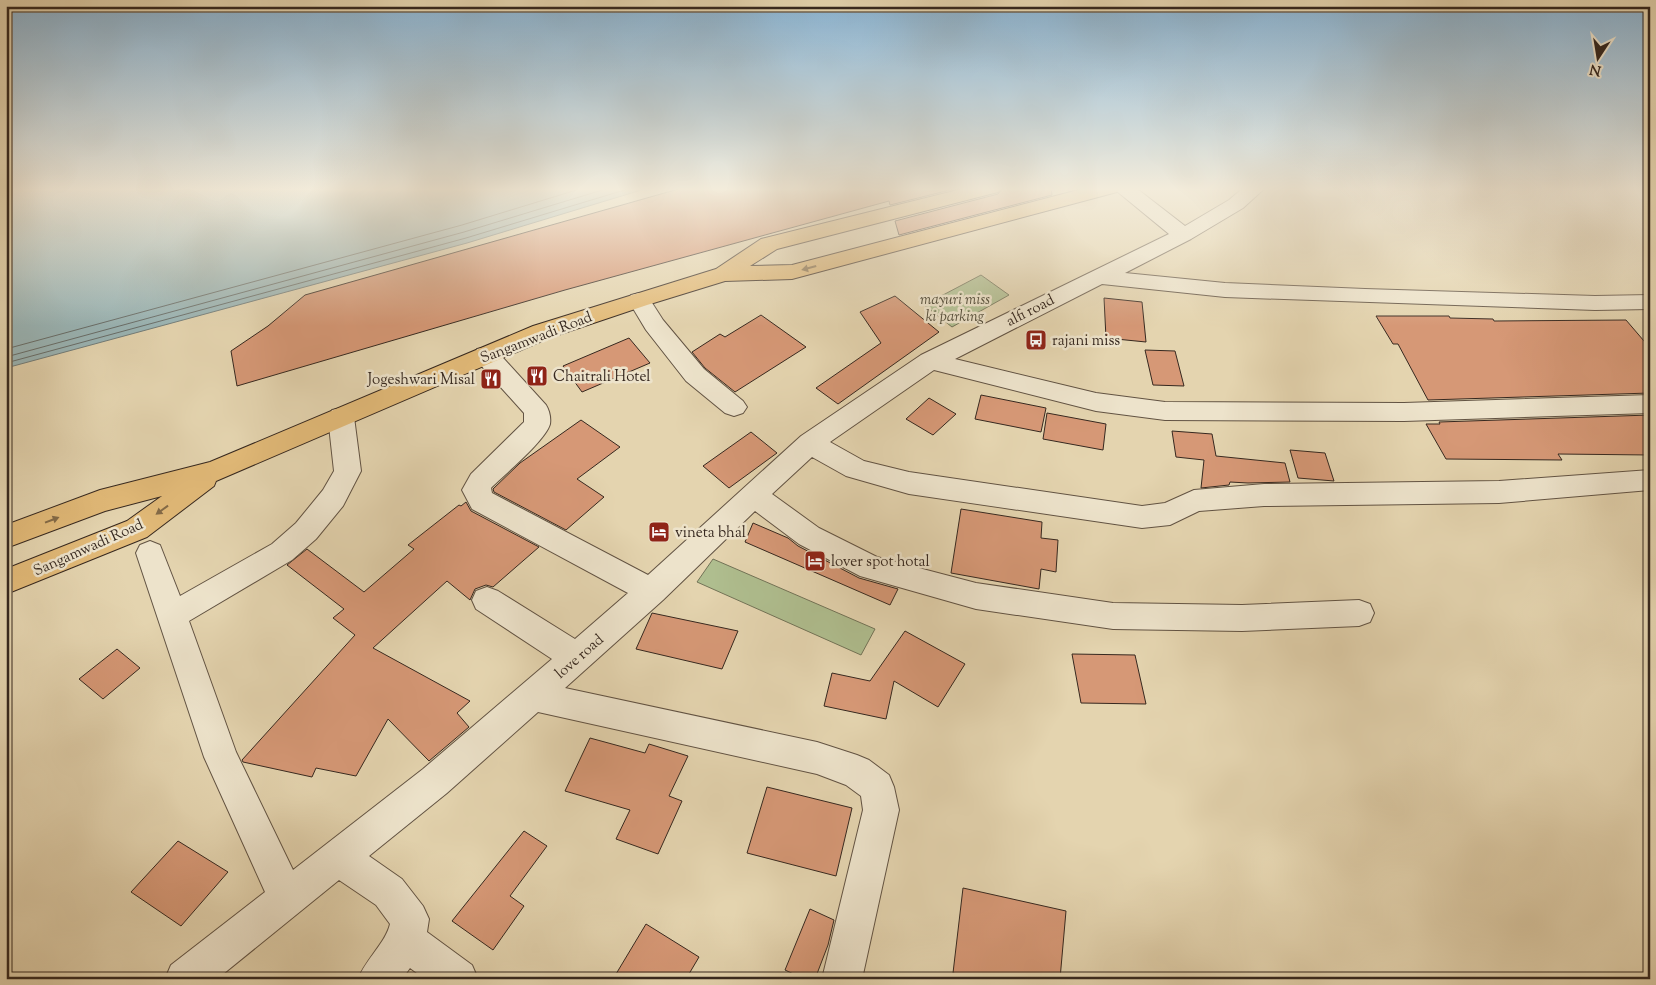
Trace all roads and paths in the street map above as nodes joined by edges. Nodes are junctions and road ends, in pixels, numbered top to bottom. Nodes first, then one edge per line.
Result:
1 (809, 234) edge
2 (936, 234) edge
3 (1184, 235) edge
4 (724, 274) junction
5 (1097, 277) junction
6 (639, 300) junction
7 (1650, 302) edge
8 (486, 356) junction
9 (930, 361) junction
10 (1650, 404) edge
11 (734, 407) dead end
12 (341, 417) junction
13 (810, 443) junction
14 (216, 471) junction
15 (1650, 480) edge
16 (753, 496) junction
17 (6, 538) edge
18 (150, 553) dead end
19 (6, 582) edge
20 (652, 591) junction
21 (487, 600) dead end
22 (1359, 613) dead end
23 (171, 616) junction
24 (577, 658) junction
25 (533, 696) junction
26 (339, 858) junction
27 (287, 898) junction
28 (406, 941) junction
29 (185, 979) edge
30 (378, 979) edge
31 (458, 979) edge
32 (842, 979) edge

1 - 4 main road, Sangamwadi Road
2 -> 4 main road, Sangamwadi Road
3 - 5 street, alfi road
4 - 6 main road, Sangamwadi Road
5 - 7 street
5 - 9 street, alfi road
6 - 8 main road, Sangamwadi Road
6 - 11 street
8 - 12 main road, Sangamwadi Road
8 - 20 street
9 - 10 street
9 - 13 street, alfi road
12 - 14 main road, Sangamwadi Road
12 - 23 street
13 - 15 street
13 - 16 street, love road
17 -> 14 main road, Sangamwadi Road
14 -> 19 main road, Sangamwadi Road
16 - 20 street, love road
16 - 22 street
18 - 23 street
20 - 24 street, love road
21 - 24 street
23 - 27 street
24 - 25 street, love road
25 - 26 street, love road
25 - 32 street
26 - 27 street, love road
26 - 28 street
27 - 29 street, love road
28 - 30 street
28 - 31 street

